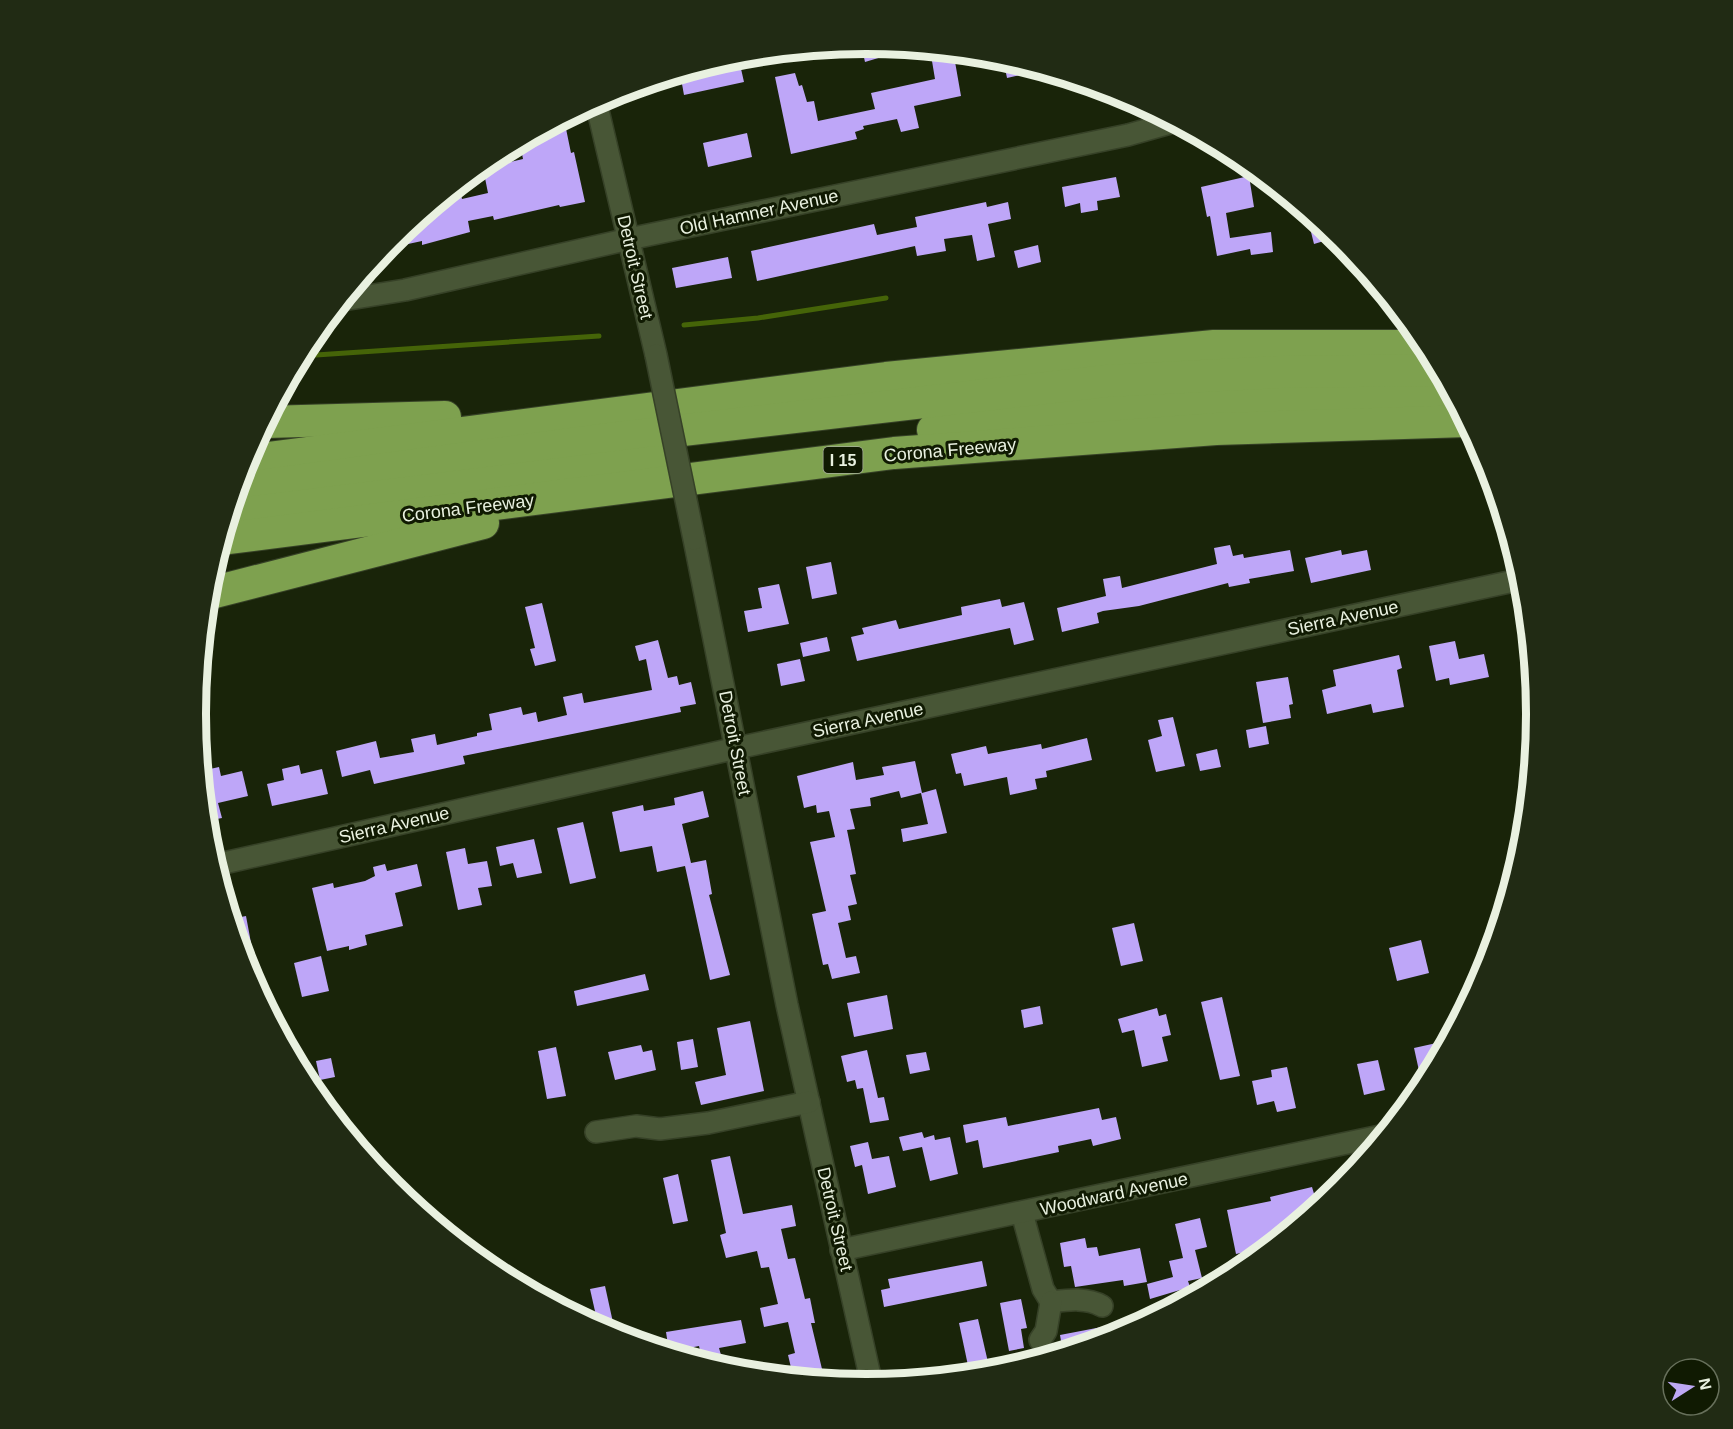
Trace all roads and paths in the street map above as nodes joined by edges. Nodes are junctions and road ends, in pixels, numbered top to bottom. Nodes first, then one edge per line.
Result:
1 (598, 111) edge
2 (1158, 122) edge
3 (629, 239) junction
4 (354, 298) edge
5 (1415, 346) edge
6 (1430, 370) edge
7 (1446, 397) edge
8 (617, 413) junction
9 (1459, 421) edge
10 (274, 422) edge
11 (257, 460) edge
12 (627, 487) junction
13 (246, 488) edge
14 (238, 514) edge
15 (231, 538) edge
16 (1513, 581) edge
17 (218, 591) edge
18 (737, 748) junction
19 (224, 864) edge
20 (809, 1102) junction
21 (596, 1132) dead end
22 (1374, 1137) edge
23 (1022, 1213) junction
24 (841, 1250) junction
25 (1051, 1302) junction
26 (1102, 1306) dead end
27 (1040, 1340) dead end
28 (870, 1375) edge

1 - 3 street, Detroit Street
2 - 3 street, Old Hamner Avenue
3 - 4 street, Old Hamner Avenue
3 - 18 street, Detroit Street, bridge
5 - 8 highway
6 - 13 highway
7 - 14 highway
8 - 10 highway
8 - 11 highway
9 - 12 highway, Corona Freeway / I 15
12 - 15 highway, Corona Freeway / I 15
12 - 17 highway
16 - 18 street, Sierra Avenue
18 - 19 street, Sierra Avenue
18 - 20 street, Detroit Street
20 - 21 street
20 - 24 street, Detroit Street
22 - 23 street, Woodward Avenue
23 - 24 street, Woodward Avenue
23 - 25 street
24 - 28 street, Detroit Street
25 - 26 street
25 - 27 street

